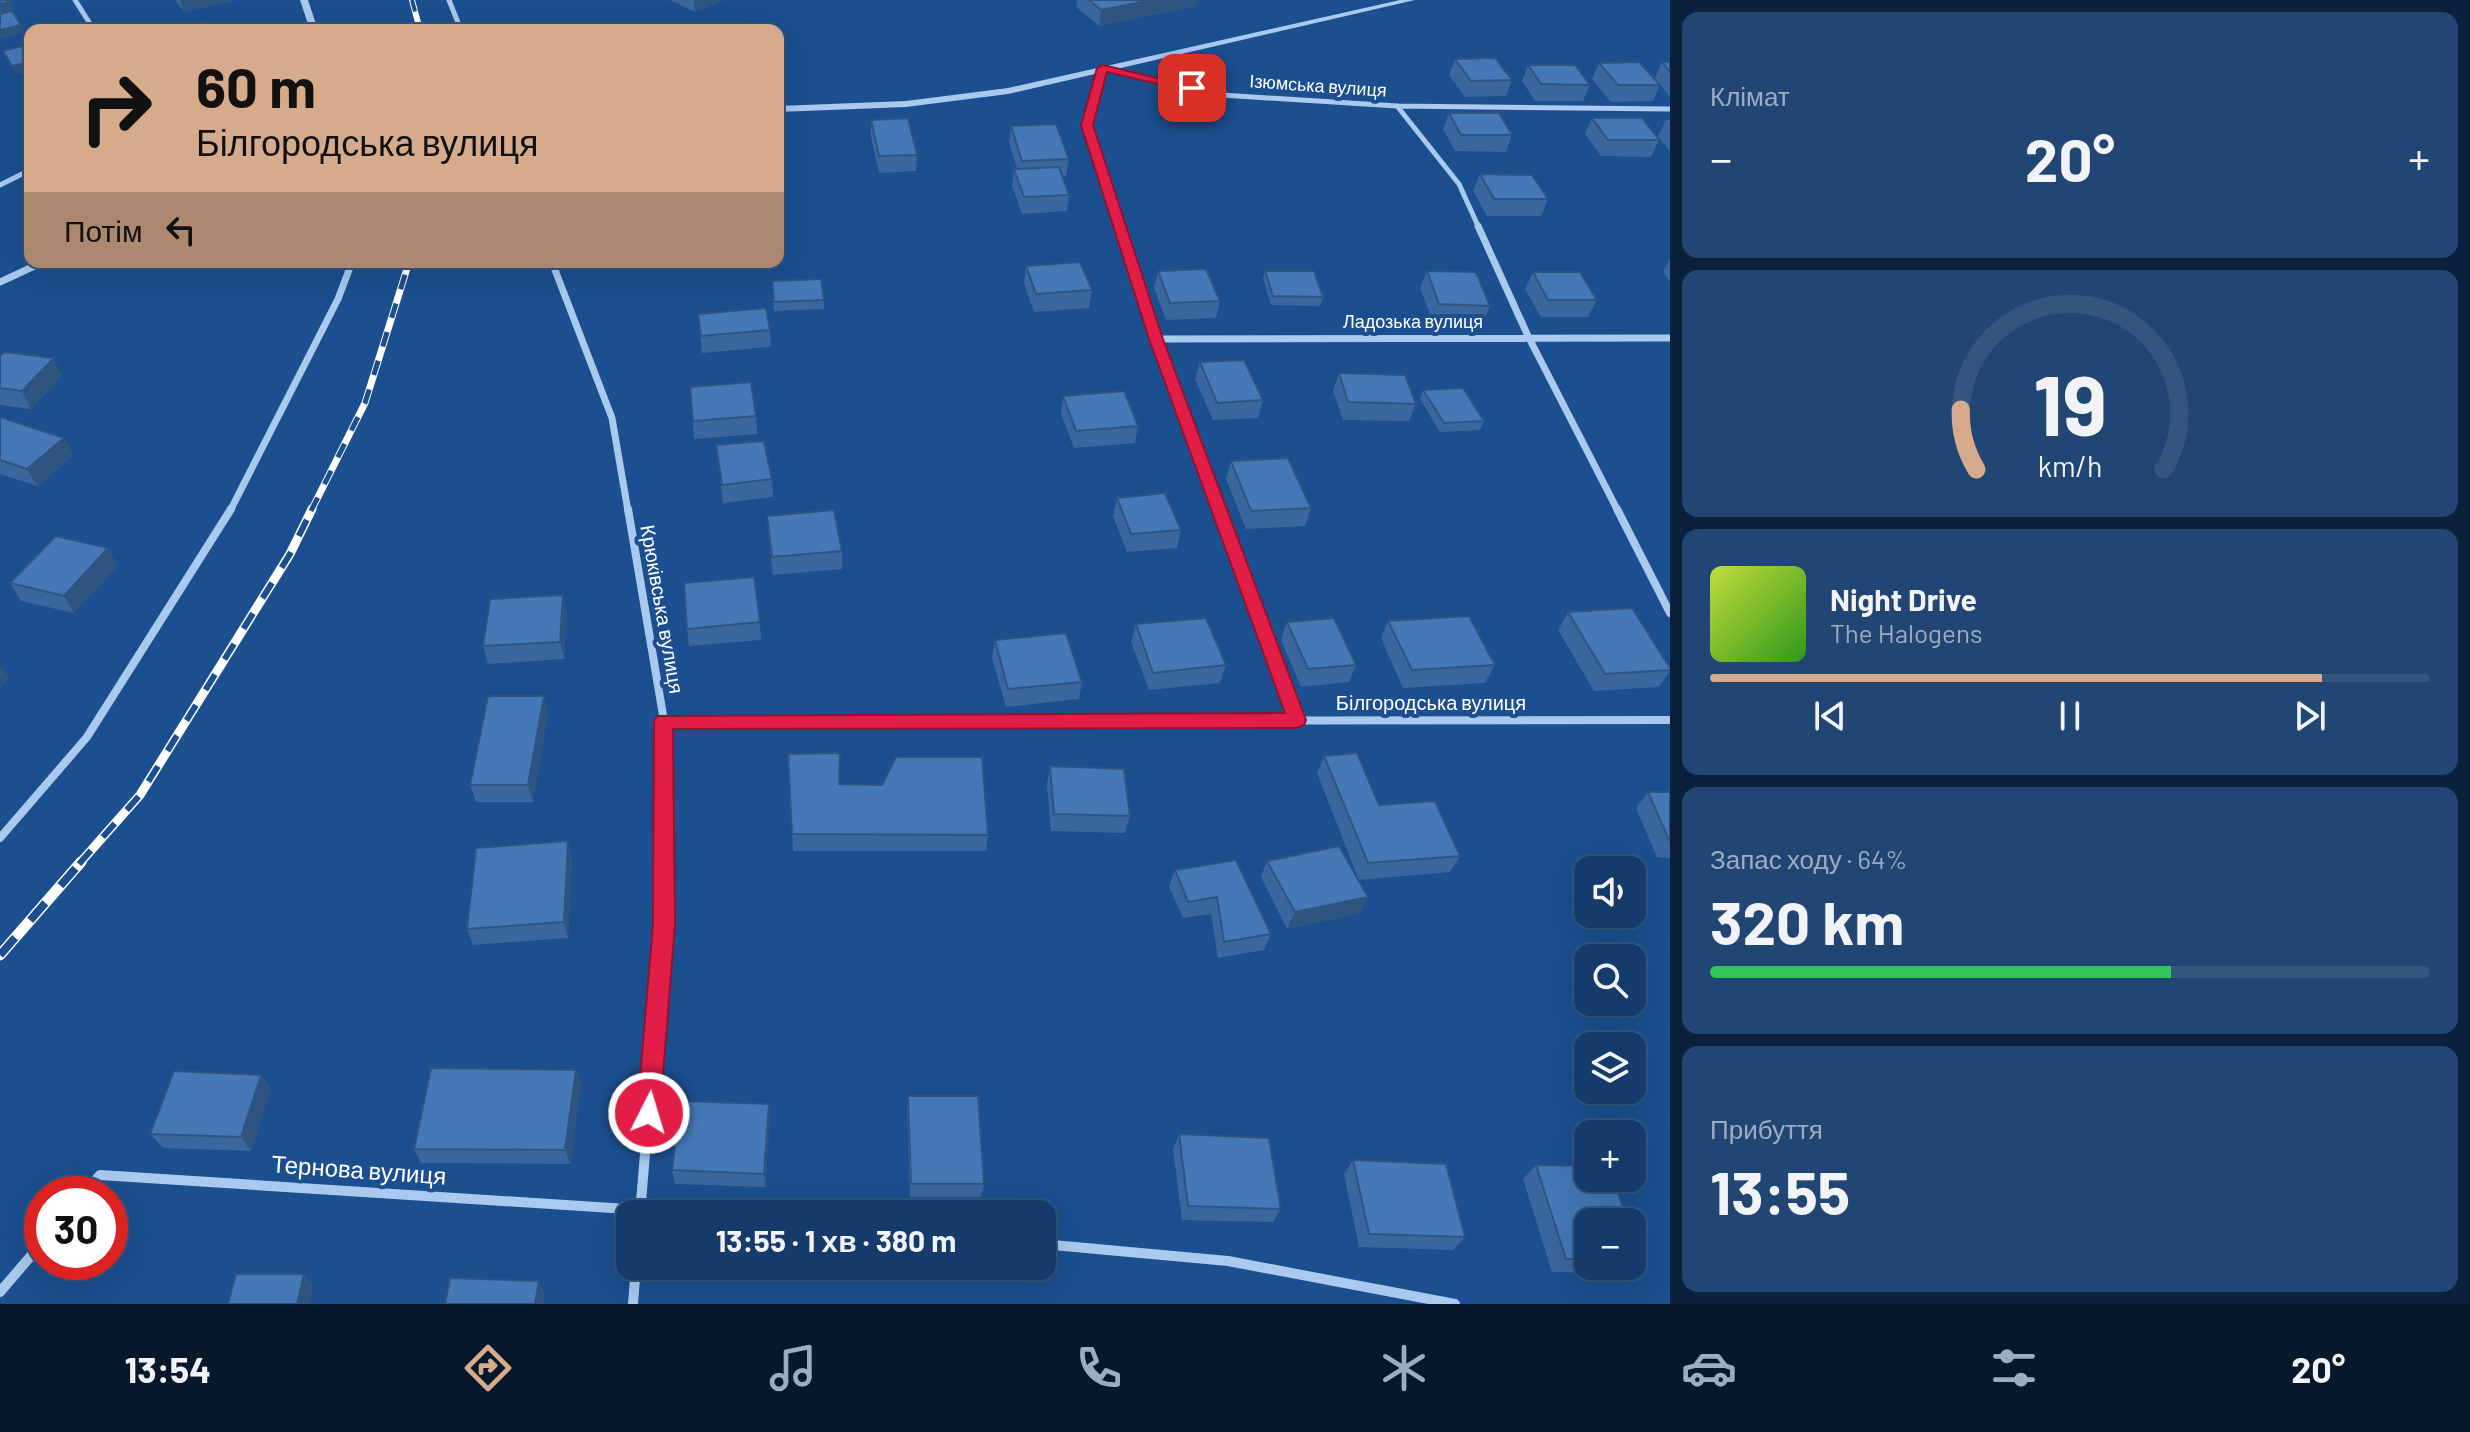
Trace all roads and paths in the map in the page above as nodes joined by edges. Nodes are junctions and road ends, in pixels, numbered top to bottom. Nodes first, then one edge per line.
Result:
1 (75, 0) edge
2 (304, 0) edge
3 (449, 0) edge
4 (1411, 0) edge
5 (90, 24) edge
6 (312, 24) edge
7 (459, 24) edge
8 (1103, 68) junction
9 (1397, 106) junction
10 (784, 109) edge
11 (1670, 109) edge
12 (24, 173) edge
13 (0, 185) edge
14 (30, 268) edge
15 (350, 268) edge
16 (554, 268) edge
17 (0, 282) edge
18 (1528, 336) junction
19 (1670, 338) edge
20 (1156, 339) junction
21 (1670, 613) edge
22 (1297, 720) junction
23 (1670, 720) edge
24 (664, 721) junction
25 (0, 838) edge
26 (128, 1177) edge
27 (642, 1200) edge
28 (616, 1209) edge
29 (1056, 1245) edge
30 (24, 1264) edge
31 (635, 1280) edge
32 (0, 1292) edge
33 (633, 1304) edge
34 (1455, 1304) edge

1 - 5 street
2 - 6 street
3 - 7 street
4 - 8 street
8 - 9 street, Ізюмська вулиця
8 - 10 street, Ізюмська вулиця
8 - 20 street
9 - 11 street, Ізюмська вулиця
9 - 18 street
12 - 13 street
14 - 17 street
15 - 25 street
16 - 24 street, Крюківська вулиця
18 - 19 street, Ладозька вулиця
18 - 20 street, Ладозька вулиця
18 - 21 street
20 - 22 street
22 - 23 street, Білгородська вулиця
22 - 24 street, Білгородська вулиця
24 - 27 street, Крюківська вулиця
26 - 28 street, Тернова вулиця
29 - 34 street
30 - 32 street
31 - 33 street

